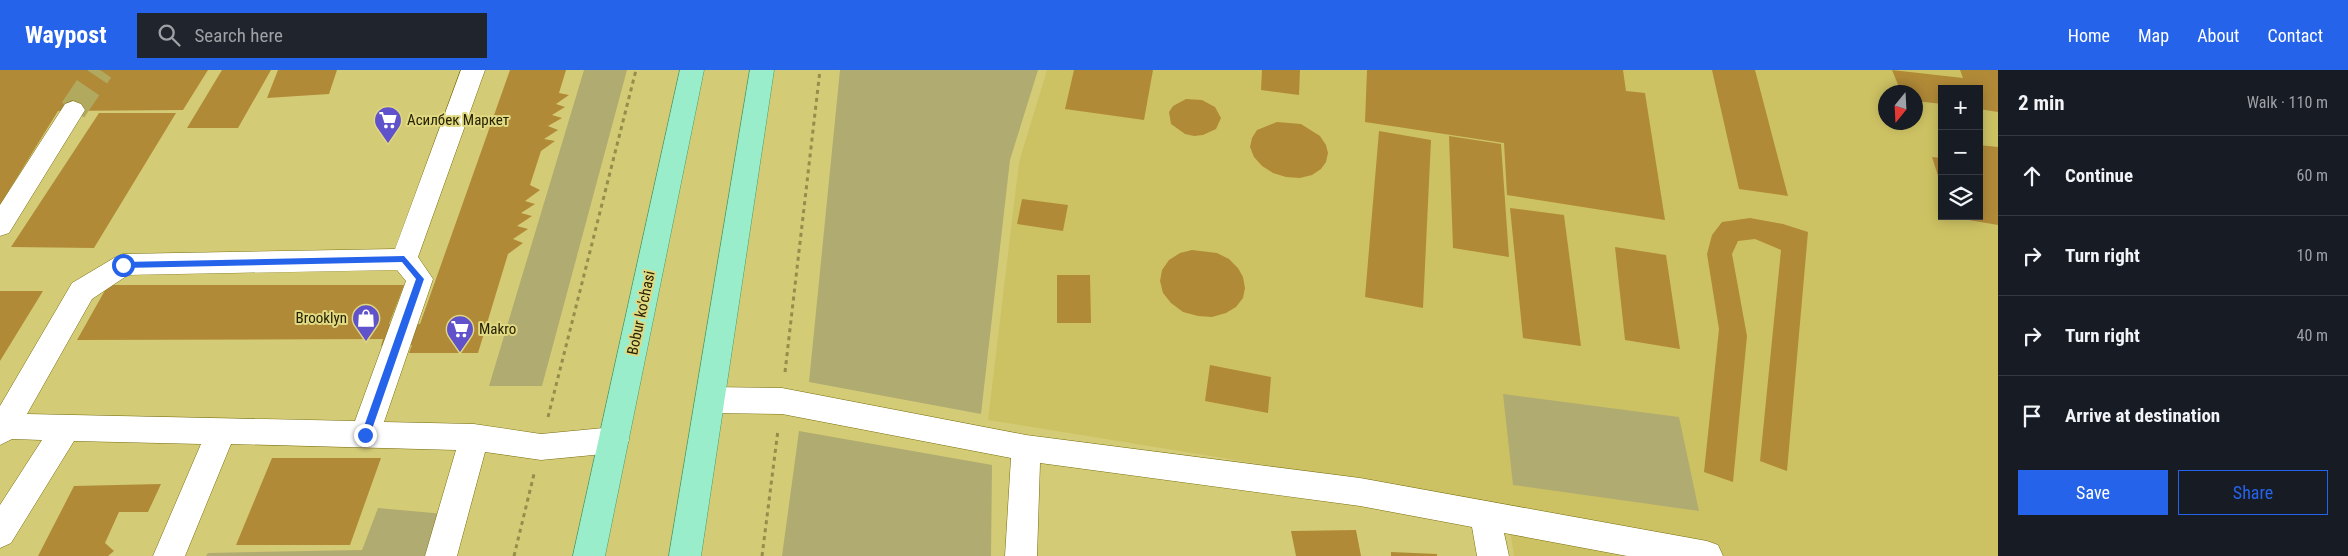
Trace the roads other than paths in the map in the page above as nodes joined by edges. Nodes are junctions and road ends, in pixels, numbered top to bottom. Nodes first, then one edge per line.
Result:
1 (473, 70) edge
2 (692, 70) edge
3 (762, 70) edge
4 (73, 110) tunnel mouth
5 (0, 226) edge
6 (404, 259) junction
7 (710, 400) junction
8 (66, 428) junction
9 (2, 429) edge
10 (221, 432) junction
11 (365, 435) junction
12 (474, 437) junction
13 (614, 440) junction
14 (1026, 448) junction
15 (1485, 514) junction
16 (0, 533) edge
17 (169, 556) edge
18 (441, 556) edge
19 (589, 556) edge
20 (685, 556) edge
21 (1021, 556) edge
22 (1494, 556) edge
23 (1707, 556) edge

1 - 6 lane
2 - 13 main road, Bobur ko'chasi
3 - 7 main road
4 - 5 lane
6 - 9 lane
6 - 11 lane
7 - 14 lane
7 - 20 main road
8 - 9 lane
8 - 10 lane
8 - 16 lane
10 - 11 lane
10 - 17 lane
11 - 12 lane
12 - 13 lane
12 - 18 lane
13 - 19 main road, Bobur ko'chasi
14 - 15 lane
14 - 21 lane
15 - 22 lane
15 - 23 lane

